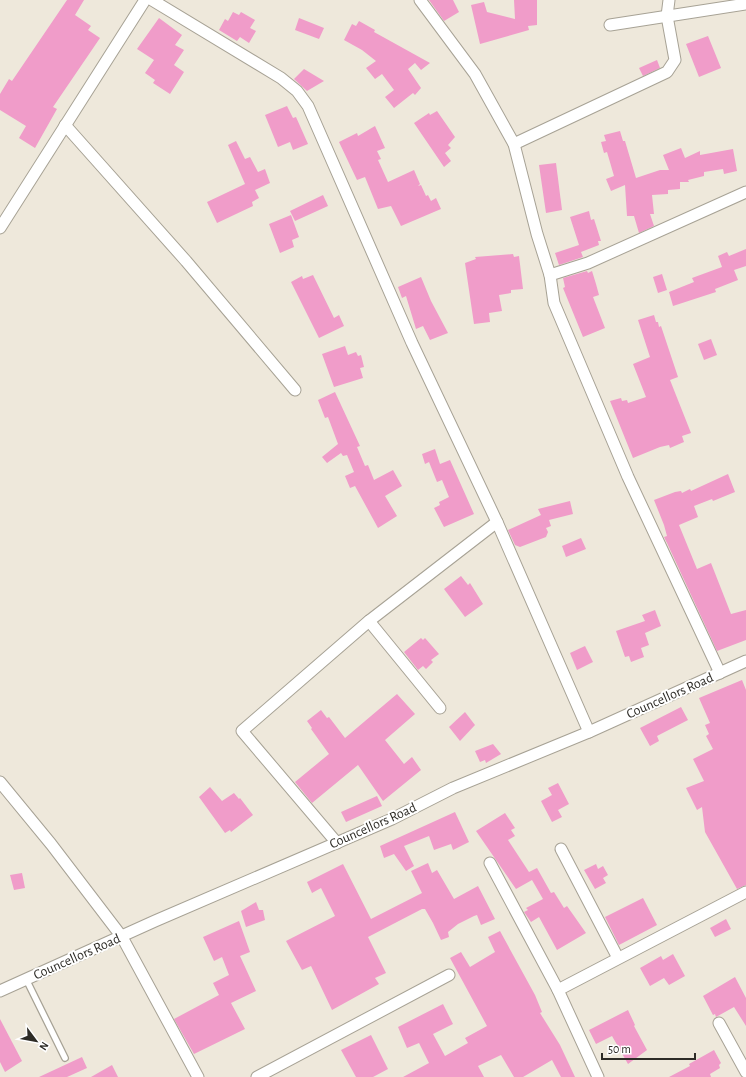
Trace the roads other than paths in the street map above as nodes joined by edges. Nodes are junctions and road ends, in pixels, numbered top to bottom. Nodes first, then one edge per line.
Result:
1 (145, 0) edge
2 (152, 0) edge
3 (420, 0) edge
4 (669, 0) edge
5 (746, 4) edge
6 (667, 16) junction
7 (610, 25) dead end
8 (66, 125) junction
9 (514, 144) junction
10 (746, 192) edge
11 (0, 228) edge
12 (550, 275) junction
13 (295, 390) dead end
14 (497, 522) junction
15 (369, 621) junction
16 (746, 661) edge
17 (720, 673) junction
18 (440, 708) dead end
19 (589, 732) junction
20 (0, 782) edge
21 (337, 843) junction
22 (561, 849) dead end
23 (490, 863) dead end
24 (746, 892) edge
25 (122, 937) junction
26 (618, 958) junction
27 (449, 974) dead end
28 (26, 979) junction
29 (558, 990) junction
30 (0, 991) edge
31 (719, 1023) dead end
32 (65, 1058) dead end
33 (746, 1072) edge
34 (198, 1077) edge
35 (257, 1077) edge
36 (598, 1077) edge

1 - 8 street
2 - 14 street
3 - 9 street
4 - 6 street
5 - 6 street
6 - 7 street
6 - 9 street
8 - 11 street
8 - 13 street
9 - 12 street
10 - 12 street
12 - 17 street
14 - 15 street
14 - 19 street
15 - 18 street
15 - 21 street
16 - 17 street, Councellors Road
17 - 19 street, Councellors Road
19 - 21 street, Councellors Road
20 - 25 street
21 - 25 street, Councellors Road
22 - 26 street
23 - 29 street
24 - 26 street
25 - 28 street, Councellors Road
25 - 34 street
26 - 29 street
27 - 35 street
28 - 30 street, Councellors Road
28 - 32 lane
29 - 36 street
31 - 33 street

